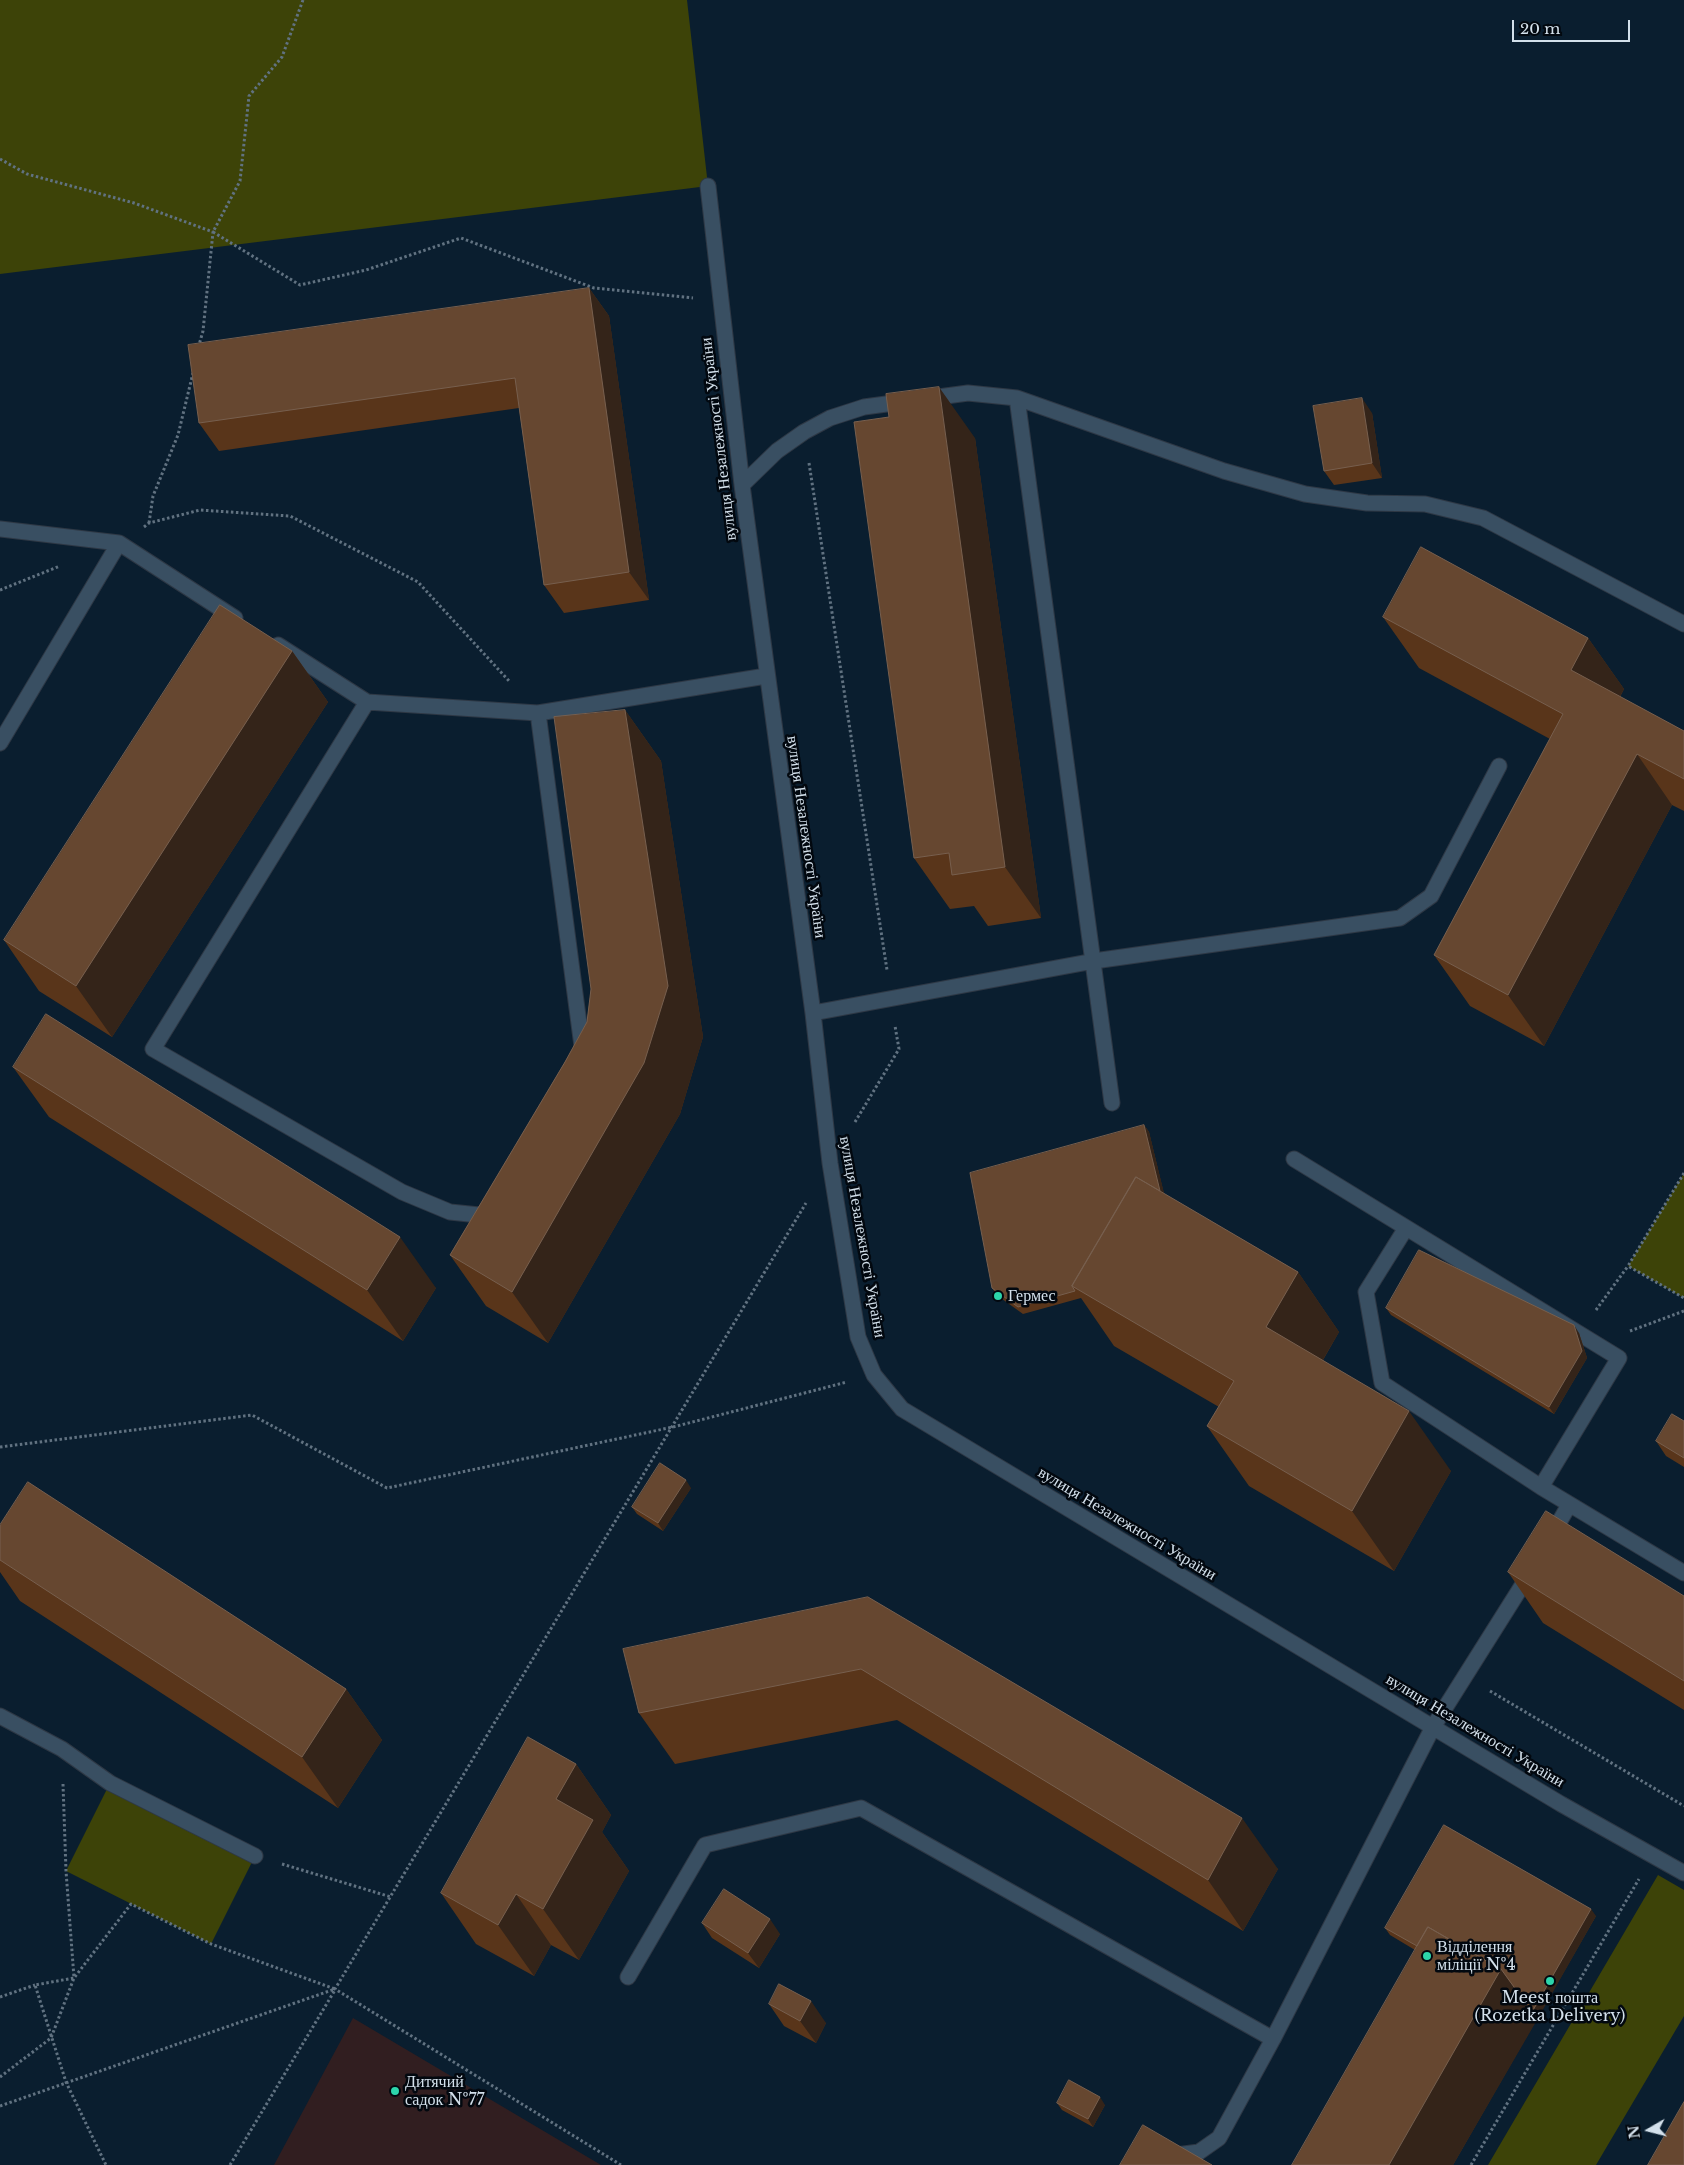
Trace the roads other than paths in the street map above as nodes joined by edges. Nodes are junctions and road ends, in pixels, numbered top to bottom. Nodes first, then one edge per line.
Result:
1 (708, 186) dead end
2 (1017, 398) junction
3 (742, 485) junction
4 (0, 529) edge
5 (119, 543) junction
6 (244, 623) edge
7 (1684, 624) edge
8 (269, 639) edge
9 (766, 676) junction
10 (367, 702) junction
11 (538, 713) junction
12 (0, 744) edge
13 (1498, 766) dead end
14 (1094, 961) junction
15 (813, 1013) junction
16 (578, 1066) edge
17 (1112, 1103) dead end
18 (1294, 1159) dead end
19 (507, 1203) edge
20 (1406, 1228) junction
21 (1541, 1487) junction
22 (1569, 1505) junction
23 (1684, 1572) edge
24 (0, 1716) edge
25 (1433, 1727) junction
26 (255, 1856) road end
27 (1684, 1873) edge
28 (628, 1977) dead end
29 (1273, 2039) junction
30 (1139, 2165) edge

1 - 3 street, вулиця Незалежності України
2 - 3 street
2 - 7 street
2 - 14 street
3 - 9 street, вулиця Незалежності України
4 - 5 street
5 - 6 street
5 - 12 street
8 - 10 street
9 - 11 street
9 - 15 street, вулиця Незалежності України
10 - 11 street
10 - 19 street
11 - 16 street
13 - 14 street
14 - 15 street
14 - 17 street
15 - 25 street, вулиця Незалежності України
18 - 20 street
20 - 21 street
20 - 21 street
21 - 22 street
22 - 23 street
22 - 25 street
24 - 26 street
25 - 27 street, вулиця Незалежності України
25 - 29 street
28 - 29 street
29 - 30 street

